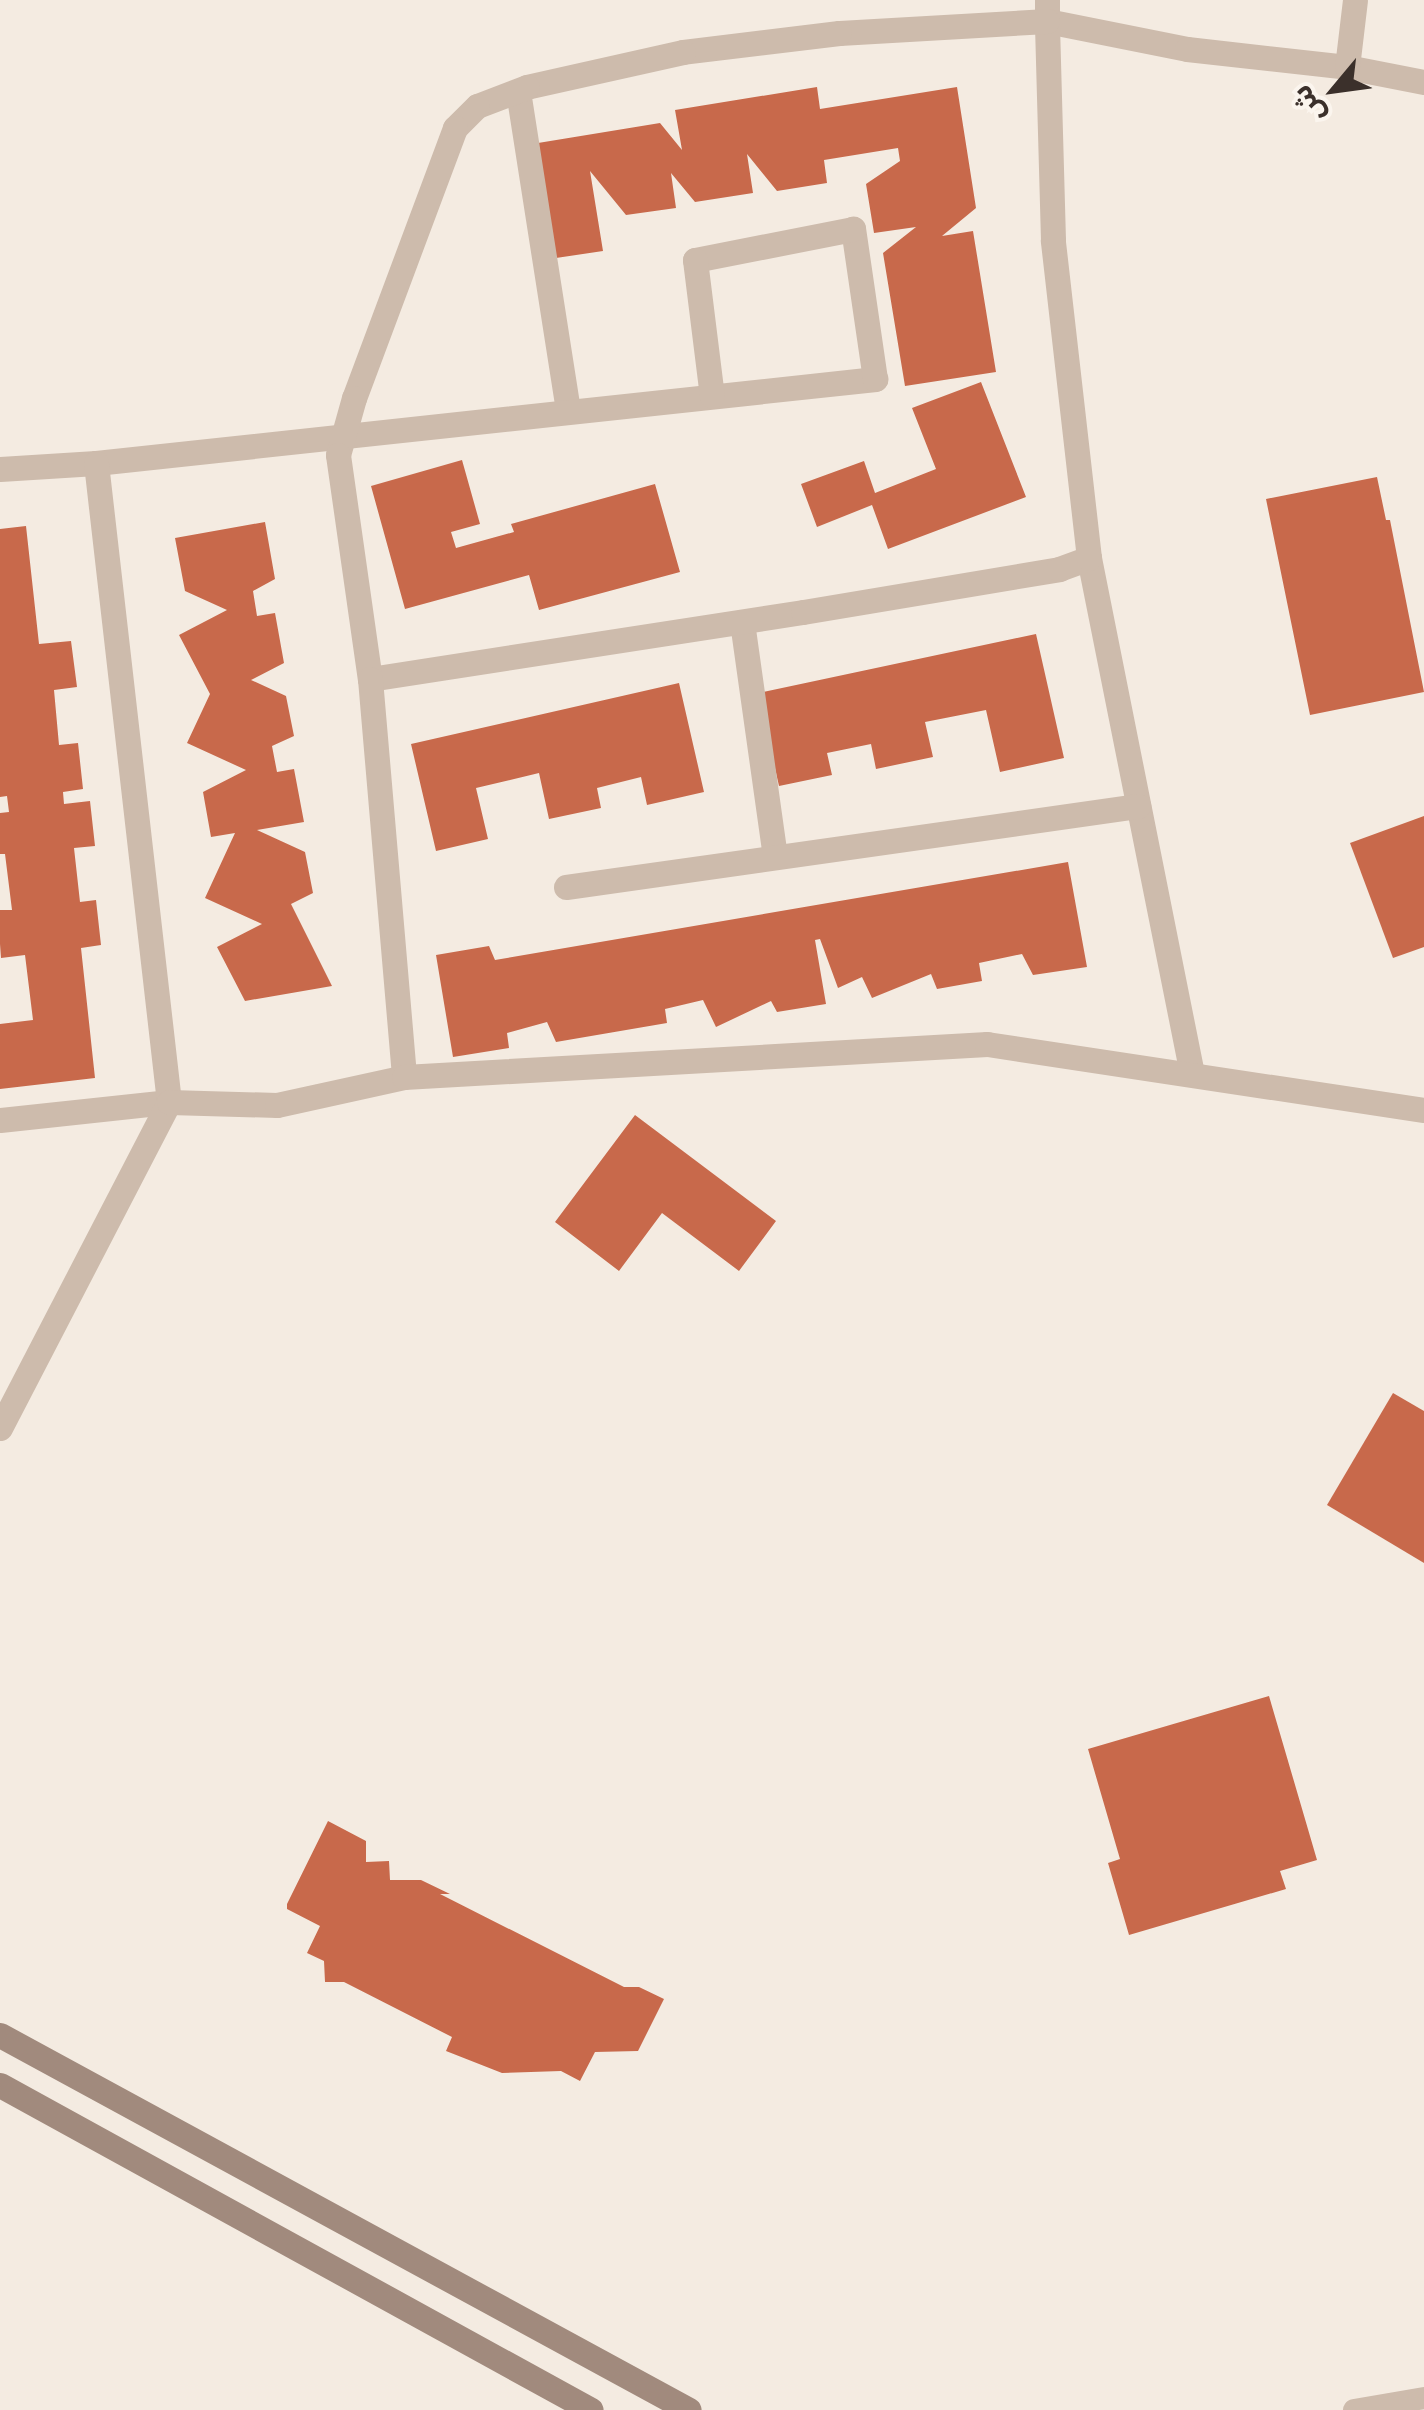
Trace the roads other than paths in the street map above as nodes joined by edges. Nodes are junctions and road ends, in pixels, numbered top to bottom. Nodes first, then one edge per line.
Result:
1 (1354, 0) edge
2 (1047, 11) edge
3 (1347, 67) junction
4 (1424, 82) edge
5 (518, 91) junction
6 (712, 396) junction
7 (568, 410) junction
8 (342, 433) junction
9 (96, 464) junction
10 (0, 470) edge
11 (1089, 558) junction
12 (742, 622) junction
13 (370, 679) junction
14 (1138, 806) junction
15 (775, 857) junction
16 (566, 887) dead end
17 (1192, 1074) junction
18 (404, 1077) junction
19 (169, 1102) junction
20 (1424, 1110) edge
21 (0, 1120) edge
22 (0, 1428) edge
23 (0, 2035) edge
24 (0, 2085) edge
25 (1424, 2398) edge
26 (591, 2410) edge
27 (690, 2410) edge
28 (1354, 2410) edge

1 - 3 street
2 - 3 street
2 - 5 street
2 - 11 street
3 - 4 street
5 - 7 street
5 - 8 street
6 - 6 street
6 - 7 street
7 - 8 street
8 - 9 street
8 - 13 street
9 - 10 street
9 - 19 street
11 - 12 street
11 - 14 street
12 - 13 street
12 - 15 street
13 - 18 street
14 - 15 street
14 - 17 street
15 - 16 street
17 - 18 street
17 - 20 street
18 - 19 street
19 - 21 street
19 - 22 street
23 - 27 main road
24 - 26 main road
25 - 28 lane

